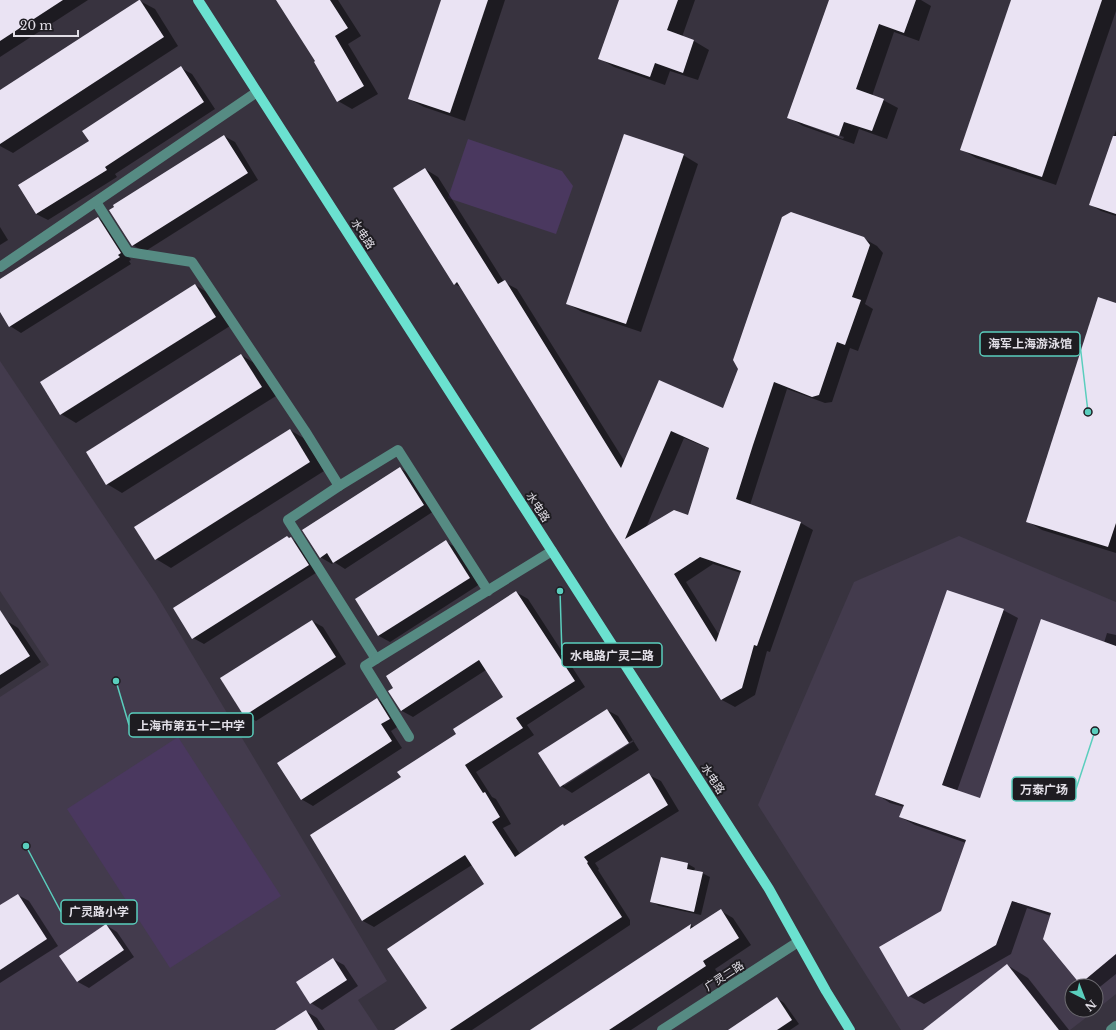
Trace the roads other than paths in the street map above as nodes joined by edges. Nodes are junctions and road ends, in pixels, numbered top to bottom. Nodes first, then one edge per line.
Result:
1 (198, 0) edge
2 (257, 92) junction
3 (96, 202) junction
4 (0, 267) edge
5 (338, 486) junction
6 (552, 551) junction
7 (488, 590) junction
8 (376, 659) junction
9 (409, 737) dead end
10 (798, 942) junction
11 (1116, 1026) edge
12 (662, 1030) edge
13 (850, 1030) edge
14 (1111, 1030) edge

1 - 2 main road, 水电路
2 - 3 street
2 - 6 main road, 水电路
3 - 4 street
3 - 5 street
5 - 7 street
5 - 8 street
6 - 7 street
6 - 10 main road, 水电路
7 - 8 street
8 - 9 street
10 - 12 street, 广灵二路
10 - 13 main road, 水电路
11 - 14 street

